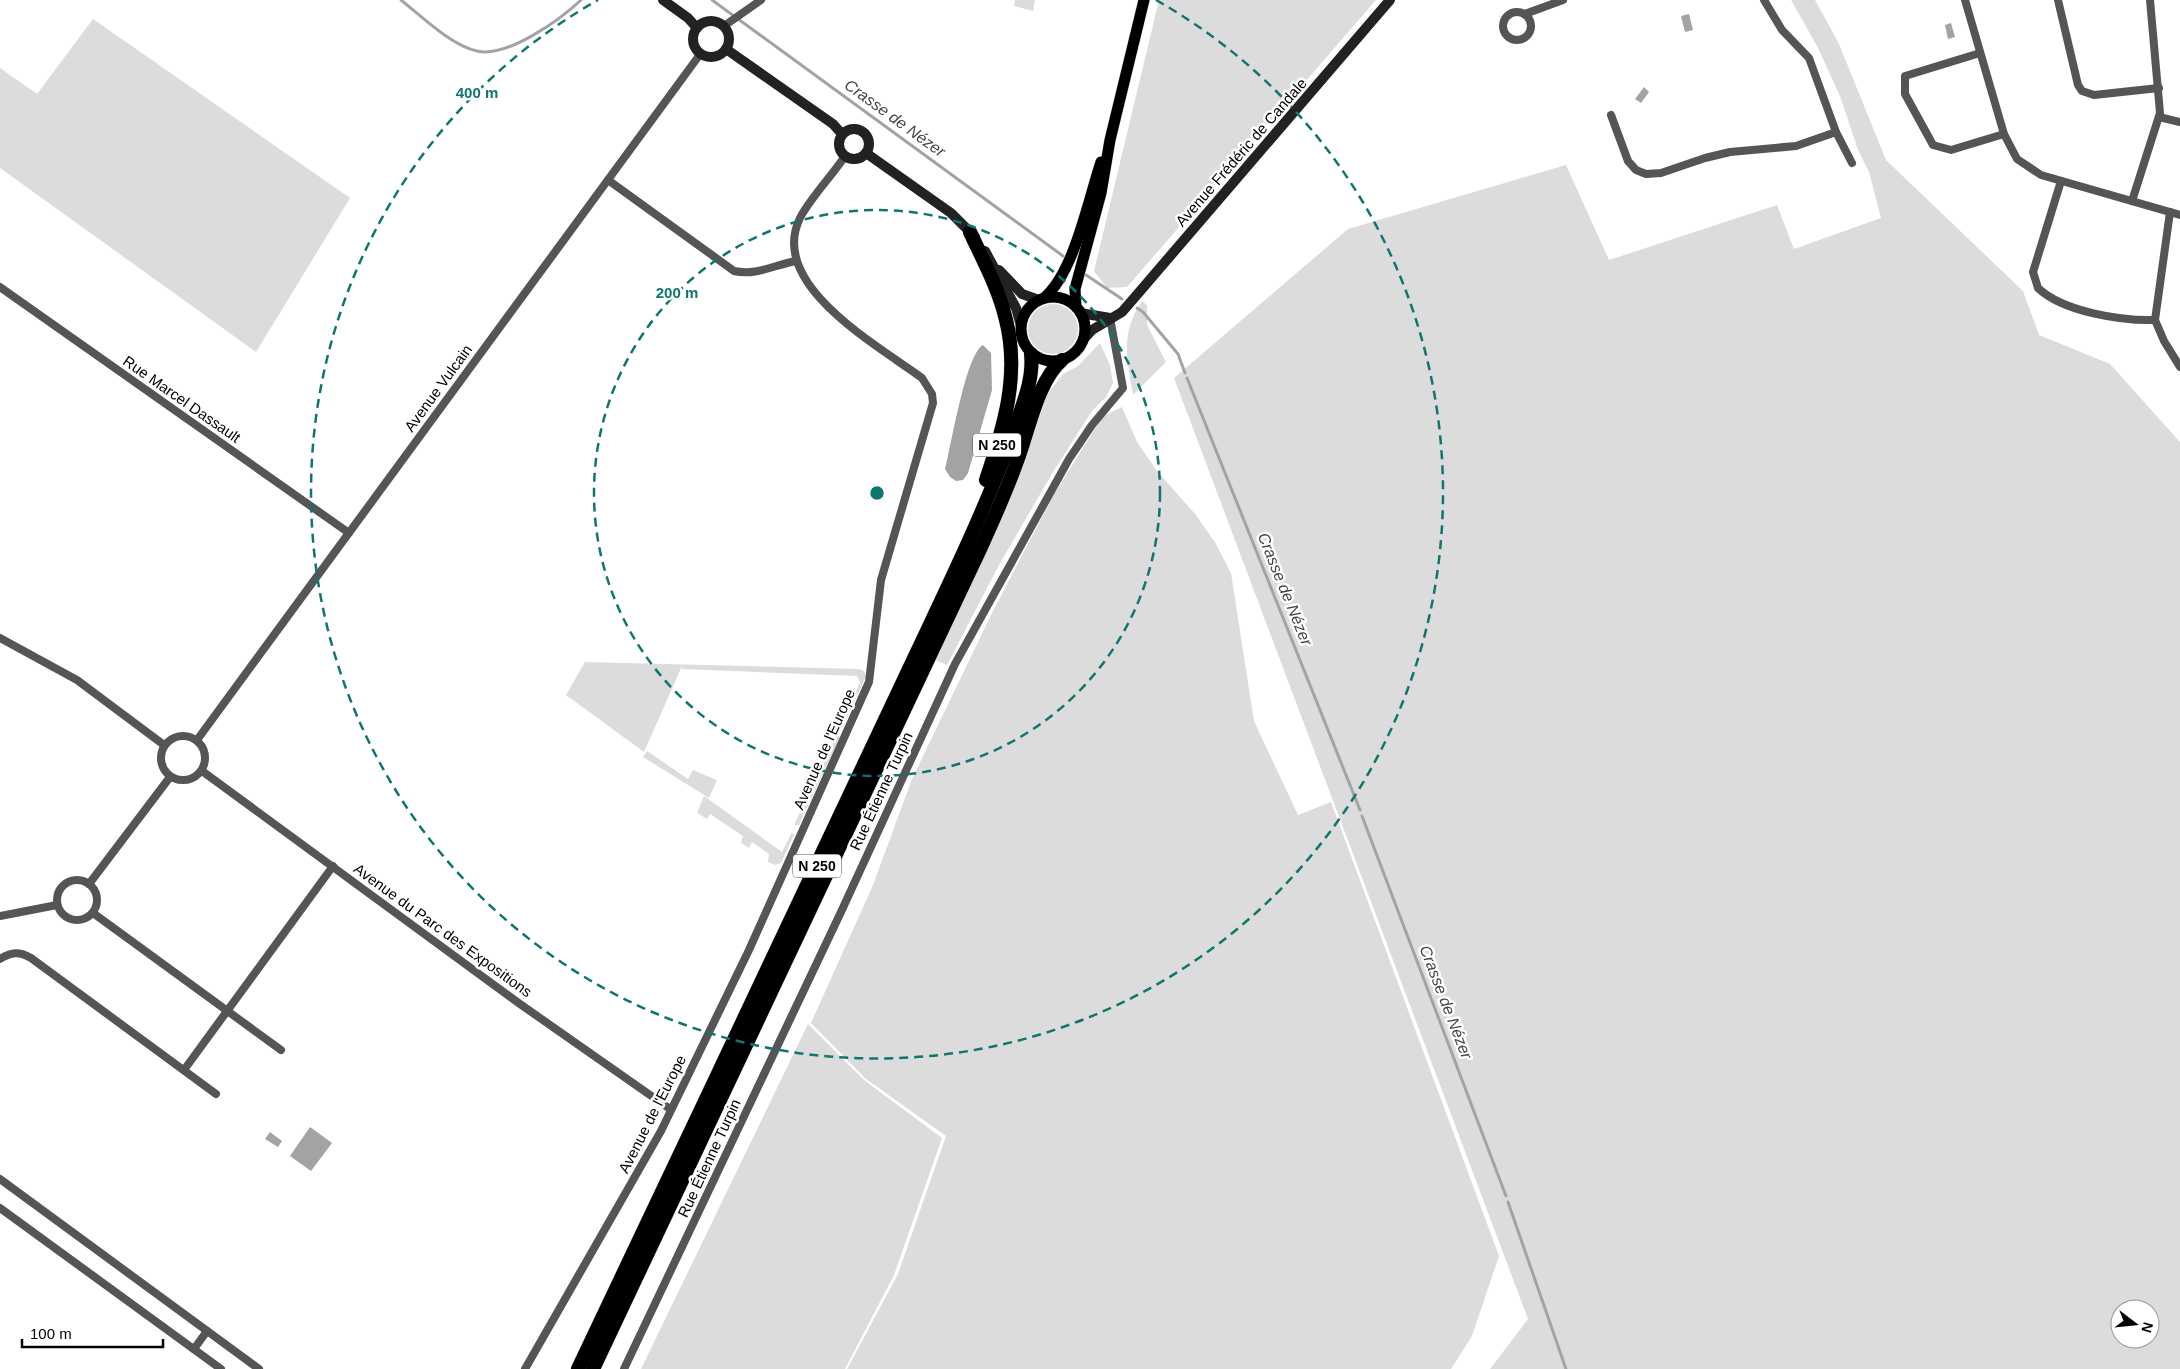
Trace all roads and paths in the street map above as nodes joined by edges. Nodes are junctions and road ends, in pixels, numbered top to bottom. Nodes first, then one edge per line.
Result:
1 (664, 0) edge
2 (761, 0) edge
3 (1144, 0) edge
4 (1390, 0) edge
5 (1563, 0) edge
6 (1764, 0) edge
7 (1965, 0) edge
8 (2058, 0) edge
9 (2150, 0) edge
10 (1525, 14) dead end
11 (724, 26) junction
12 (697, 28) junction
13 (726, 49) junction
14 (701, 53) junction
15 (1980, 53) junction
16 (2158, 88) junction
17 (1611, 115) dead end
18 (2159, 117) junction
19 (2180, 122) edge
20 (1836, 132) junction
21 (842, 134) junction
22 (2004, 134) junction
23 (1110, 140) junction
24 (866, 153) junction
25 (845, 156) junction
26 (1852, 163) dead end
27 (608, 180) junction
28 (2061, 180) junction
29 (2132, 201) junction
30 (2170, 212) junction
31 (2180, 215) edge
32 (970, 232) junction
33 (796, 261) junction
34 (995, 267) junction
35 (0, 287) edge
36 (1041, 299) junction
37 (1078, 310) junction
38 (1110, 318) junction
39 (2155, 320) junction
40 (1021, 326) junction
41 (1083, 340) junction
42 (1031, 354) junction
43 (1062, 360) junction
44 (2180, 367) edge
45 (349, 533) junction
46 (0, 638) edge
47 (917, 652) junction
48 (197, 740) junction
49 (164, 745) junction
50 (202, 771) junction
51 (170, 777) junction
52 (333, 866) junction
53 (89, 884) junction
54 (57, 905) junction
55 (93, 913) junction
56 (0, 916) edge
57 (0, 959) edge
58 (227, 1011) junction
59 (281, 1050) dead end
60 (184, 1070) junction
61 (216, 1094) dead end
62 (670, 1109) junction
63 (0, 1179) edge
64 (0, 1208) edge
65 (207, 1331) junction
66 (194, 1349) junction
67 (220, 1369) edge
68 (259, 1369) edge
69 (525, 1369) edge
70 (578, 1369) edge
71 (592, 1369) edge
72 (624, 1369) edge

1 - 12 street
2 - 11 street
3 - 23 main road
4 - 38 street, Avenue Frédéric de Candale
5 - 10 street
6 - 20 street
7 - 15 street
8 - 16 street
9 - 16 street
11 - 12 street
11 - 13 street
12 - 14 street
13 - 14 street
13 - 21 street
14 - 27 street, Avenue Vulcain
15 - 22 street
15 - 22 street
16 - 18 street
17 - 20 street
18 - 19 street
18 - 29 street
20 - 26 street
21 - 24 street
21 - 25 street
22 - 28 street
23 - 36 main road
23 - 37 main road
24 - 25 street
24 - 32 street
25 - 33 street
27 - 33 street
27 - 45 street, Avenue Vulcain
28 - 29 street
28 - 39 street
29 - 30 street
30 - 31 street
30 - 39 street
32 - 34 street
32 - 47 highway, N 250
33 - 62 street, Avenue de l'Europe
34 - 36 street
34 - 40 street
35 - 45 street, Rue Marcel Dassault
36 - 37 main road
36 - 40 main road
37 - 38 street
37 - 41 main road
38 - 41 street, Avenue Frédéric de Candale
38 - 72 street, Rue Étienne Turpin
39 - 44 street
40 - 42 main road, N 250
41 - 43 main road, N 250
42 - 43 main road
42 - 47 highway, N 250
43 - 71 highway, N 250
45 - 48 street, Avenue Vulcain
46 - 49 street
47 - 70 highway, N 250
48 - 49 street
48 - 50 street
49 - 51 street
50 - 51 street
50 - 52 street, Avenue du Parc des Expositions
51 - 53 street
52 - 58 street
52 - 62 street, Avenue du Parc des Expositions
53 - 54 street
53 - 55 street
54 - 55 street
54 - 56 street
55 - 58 street
57 - 60 street
58 - 59 street
58 - 60 street
60 - 61 street
62 - 69 street, Avenue de l'Europe
63 - 65 street
64 - 66 street
65 - 66 street
65 - 68 street
66 - 67 street

